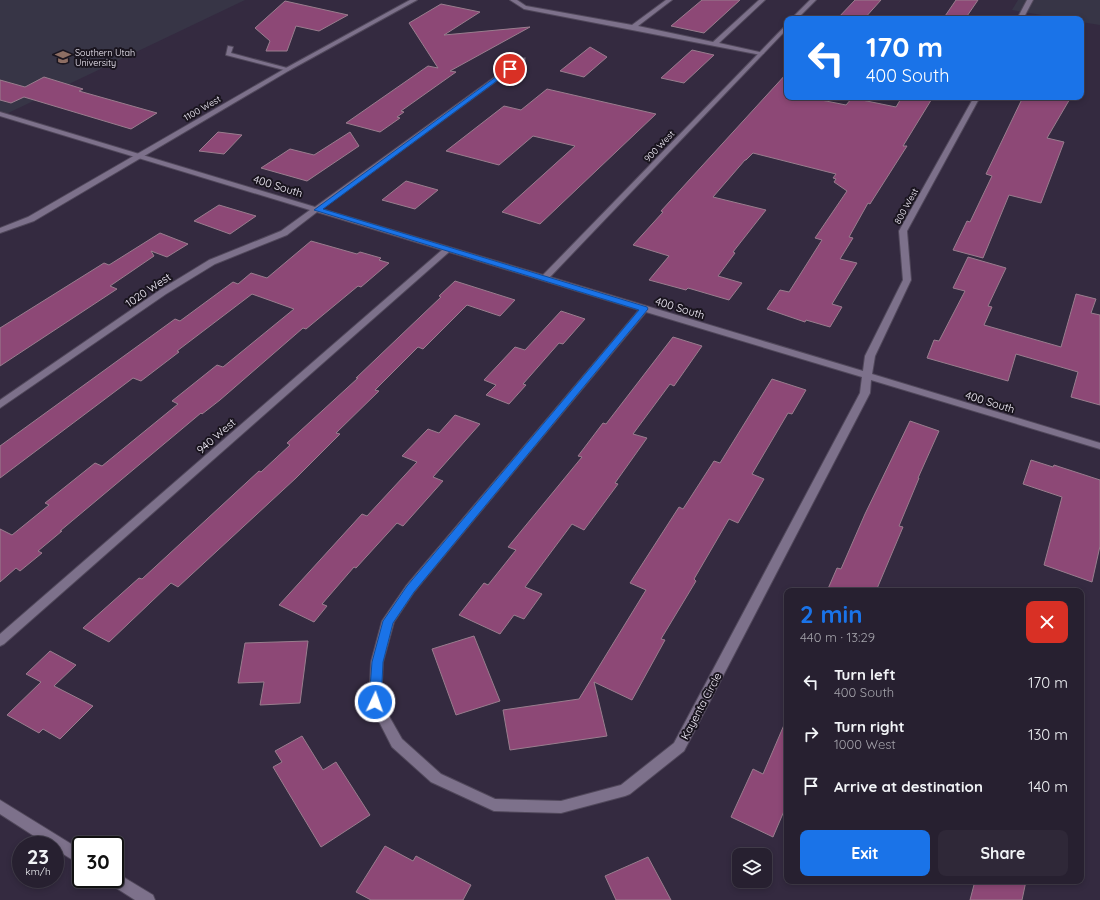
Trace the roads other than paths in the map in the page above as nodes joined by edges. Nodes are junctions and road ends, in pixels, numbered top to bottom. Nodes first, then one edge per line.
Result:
1 (414, 0) edge
2 (513, 0) edge
3 (669, 0) edge
4 (762, 0) edge
5 (813, 0) edge
6 (1030, 0) edge
7 (797, 16) edge
8 (1022, 16) edge
9 (633, 27) junction
10 (784, 29) edge
11 (714, 44) junction
12 (230, 47) dead end
13 (760, 53) junction
14 (523, 60) dead end
15 (288, 69) junction
16 (975, 100) edge
17 (0, 114) edge
18 (137, 156) junction
19 (317, 210) junction
20 (0, 231) edge
21 (447, 250) junction
22 (544, 279) junction
23 (644, 309) junction
24 (868, 376) junction
25 (0, 405) edge
26 (1100, 446) edge
27 (0, 641) edge
28 (0, 806) edge
29 (72, 852) edge
30 (124, 885) edge
31 (148, 900) edge

1 - 15 street, 1100 West
2 - 9 street
3 - 9 street
4 - 11 street
5 - 7 street
6 - 8 street
9 - 11 street
10 - 13 street, 900 West
11 - 13 street
12 - 15 street
13 - 22 street, 900 West
14 - 19 street, 1020 West
15 - 18 street, 1100 West
16 - 24 street, 800 West
17 - 18 street, 400 South
18 - 19 street, 400 South
18 - 20 street, 1100 West
19 - 21 street, 400 South
19 - 25 street, 1020 West
21 - 22 street, 400 South
21 - 27 street, 940 West
22 - 23 street, 400 South
23 - 24 street, 400 South
23 - 24 street, Kayenta Circle
24 - 26 street, 400 South
28 - 29 street
30 - 31 street

